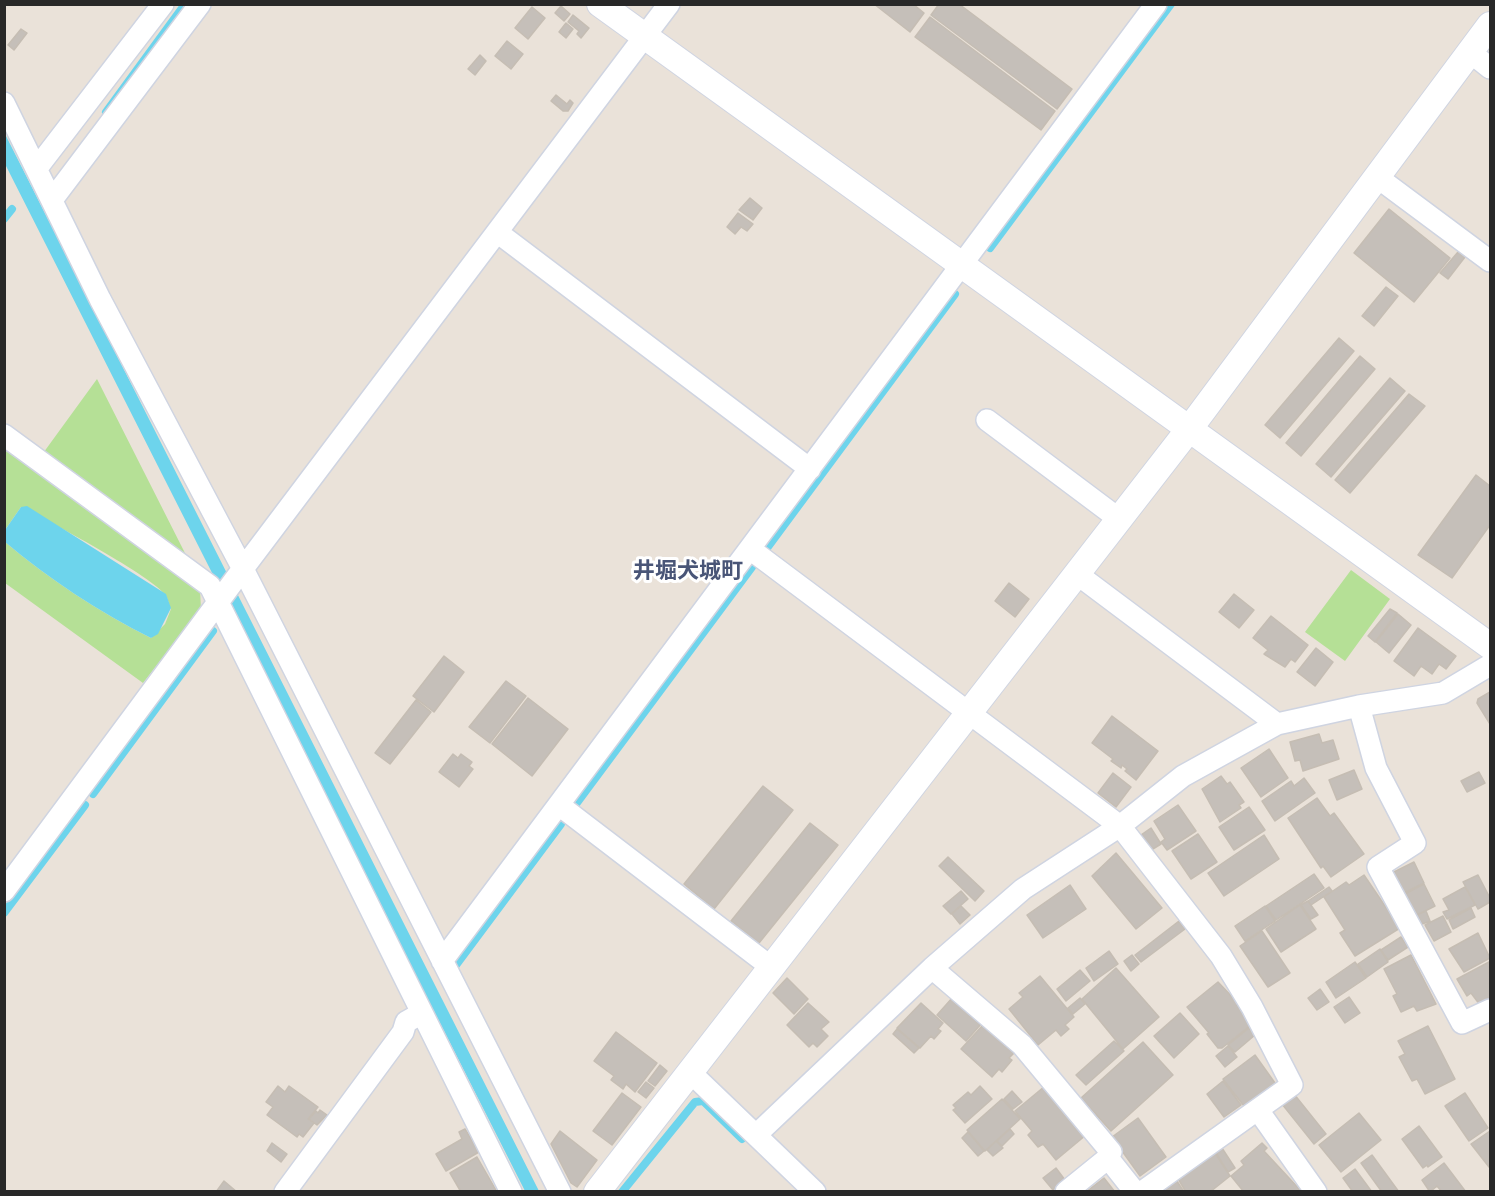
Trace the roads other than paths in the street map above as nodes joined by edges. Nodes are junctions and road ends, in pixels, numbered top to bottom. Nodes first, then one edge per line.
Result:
1 (163, 4) edge
2 (200, 4) edge
3 (600, 4) edge
4 (669, 4) edge
5 (1156, 4) edge
6 (1491, 25) edge
7 (645, 37) junction
8 (1470, 52) junction
9 (1491, 68) edge
10 (4, 103) edge
11 (37, 168) junction
12 (1377, 177) junction
13 (52, 200) junction
14 (497, 232) junction
15 (1491, 261) edge
16 (963, 265) junction
17 (987, 420) dead end
18 (1190, 428) junction
19 (4, 435) edge
20 (810, 469) junction
21 (1119, 519) junction
22 (750, 549) junction
23 (239, 573) junction
24 (1077, 574) junction
25 (219, 601) junction
26 (1491, 646) edge
27 (1491, 665) edge
28 (1359, 706) junction
29 (968, 714) junction
30 (1277, 724) junction
31 (559, 804) junction
32 (1120, 826) junction
33 (4, 891) edge
34 (442, 961) junction
35 (771, 967) junction
36 (932, 968) junction
37 (1491, 1010) edge
38 (422, 1013) junction
39 (690, 1072) junction
40 (1258, 1110) junction
41 (756, 1135) junction
42 (1108, 1158) junction
43 (285, 1191) edge
44 (511, 1191) edge
45 (560, 1191) edge
46 (597, 1191) edge
47 (815, 1191) edge
48 (1066, 1191) edge
49 (1135, 1191) edge
50 (1142, 1191) edge
51 (1316, 1191) edge

1 - 11 street
2 - 13 street
3 - 7 street
4 - 7 street
5 - 16 street
6 - 8 street
7 - 14 street
7 - 16 street
8 - 9 street
8 - 12 street
10 - 11 street
11 - 13 street
12 - 15 street
12 - 18 street
13 - 23 street
14 - 20 street
14 - 23 street
16 - 18 street
16 - 20 street
17 - 21 street
18 - 21 street
18 - 26 street
19 - 25 street
20 - 22 street
21 - 24 street
22 - 29 street
22 - 31 street
23 - 25 street
23 - 34 street
24 - 29 street
24 - 30 street
25 - 33 street
25 - 38 street
27 - 28 street
28 - 30 street
28 - 37 street
29 - 32 street
29 - 35 street
30 - 32 street
31 - 34 street
31 - 35 street
32 - 36 street
32 - 40 street
34 - 45 street
35 - 39 street
36 - 41 street
36 - 42 street
38 - 43 street
38 - 44 street
39 - 41 street
39 - 46 street
40 - 50 street
40 - 51 street
41 - 47 street
42 - 48 street
42 - 49 street

